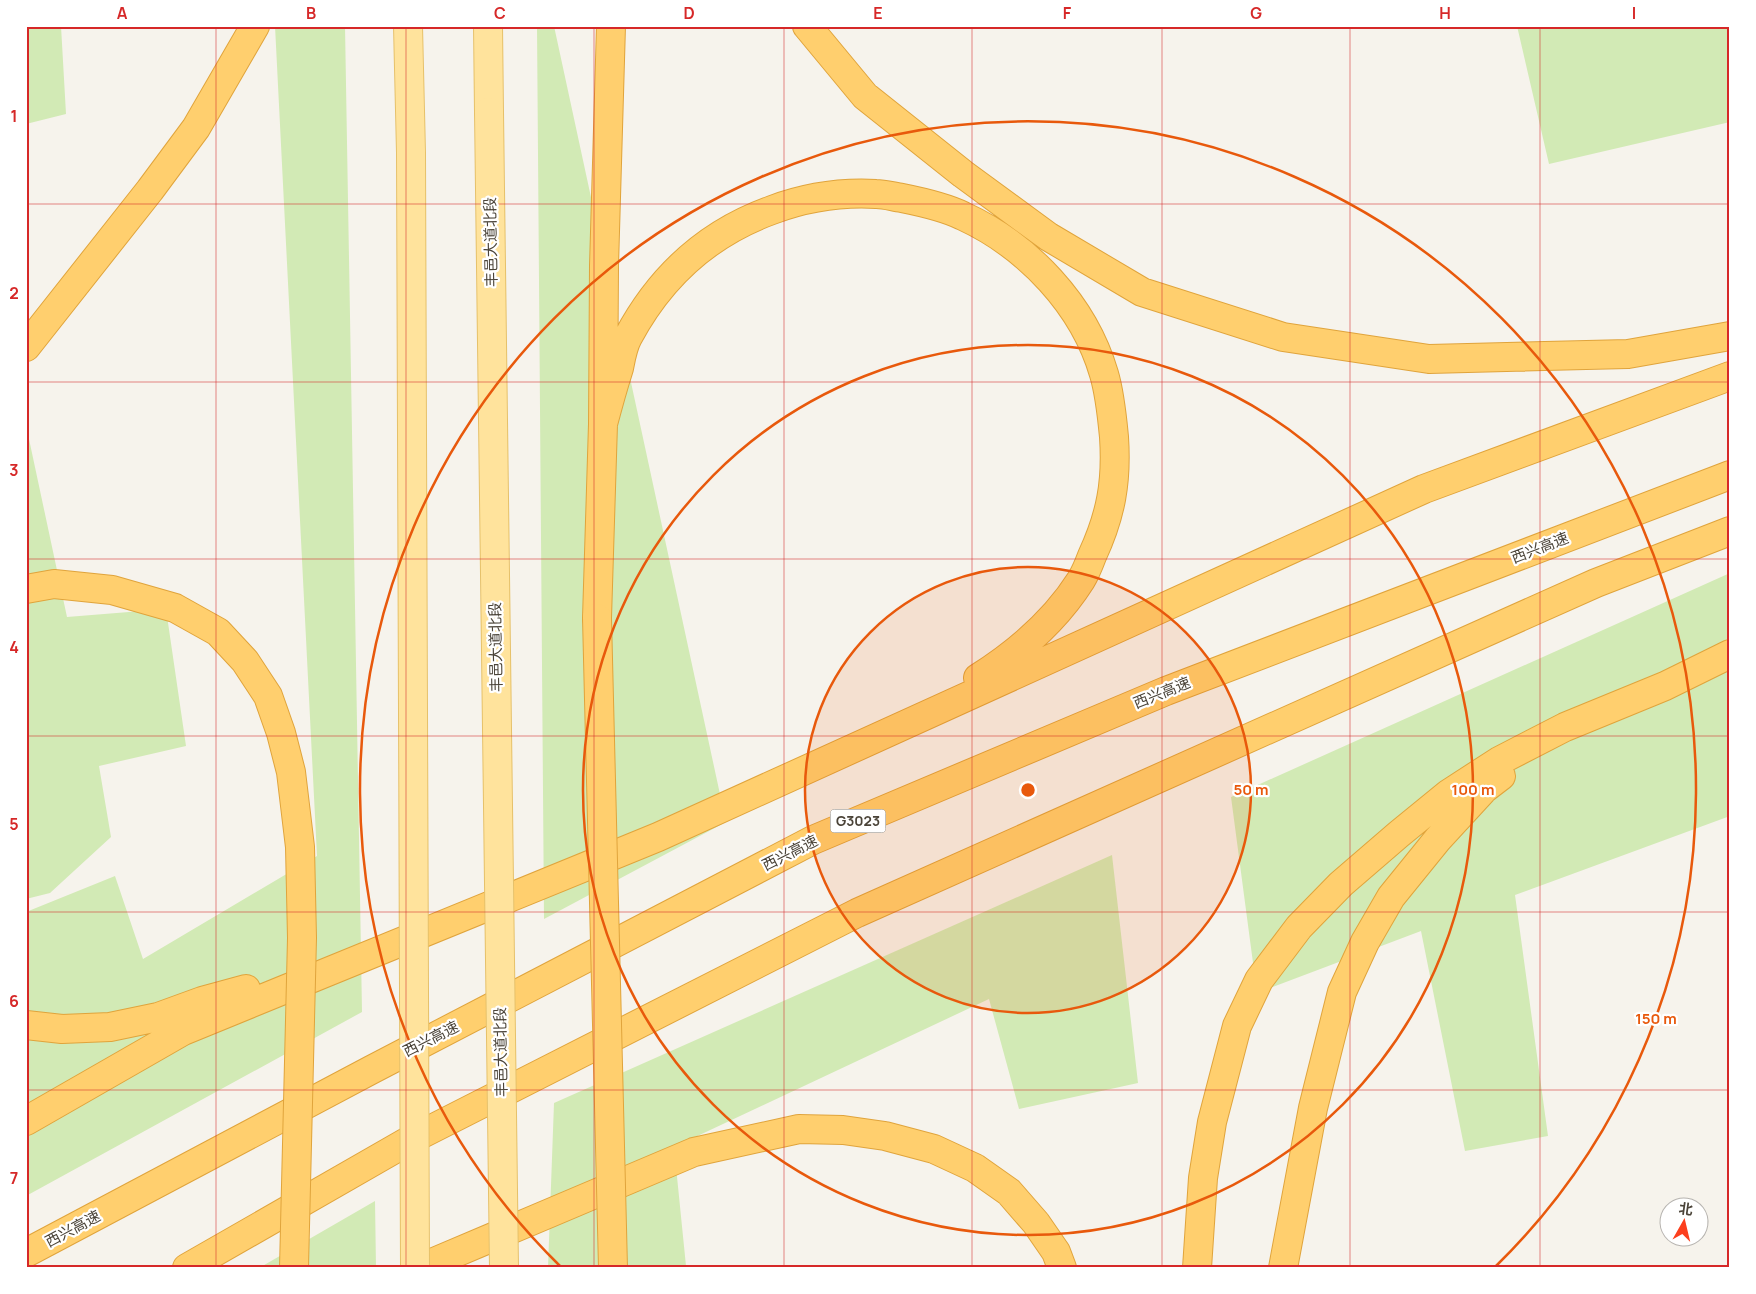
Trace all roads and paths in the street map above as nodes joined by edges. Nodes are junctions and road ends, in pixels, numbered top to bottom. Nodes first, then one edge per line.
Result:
1 (255, 26) edge
2 (408, 26) edge
3 (488, 26) edge
4 (611, 26) edge
5 (807, 26) edge
6 (1730, 336) edge
7 (26, 347) edge
8 (1730, 376) edge
9 (603, 424) junction
10 (1730, 476) edge
11 (1730, 531) edge
12 (26, 589) edge
13 (1730, 654) edge
14 (904, 725) junction
15 (1558, 730) junction
16 (375, 953) junction
17 (26, 1025) edge
18 (26, 1121) edge
19 (26, 1253) edge
20 (187, 1268) edge
21 (294, 1268) edge
22 (415, 1268) edge
23 (420, 1268) edge
24 (504, 1268) edge
25 (613, 1268) edge
26 (1062, 1268) edge
27 (1197, 1268) edge
28 (1283, 1268) edge

1 - 7 highway
2 - 22 main road, bridge
3 - 24 main road, 丰邑大道北段, bridge
4 - 9 highway
5 - 6 highway
8 - 14 highway
9 - 14 highway
9 - 25 highway, bridge
10 - 19 highway, 西兴高速 / G3023
11 - 20 highway
12 - 21 highway, bridge
13 - 15 highway
14 - 16 highway
15 - 27 highway
15 - 28 highway
16 - 17 highway
16 - 18 highway
23 - 26 highway

